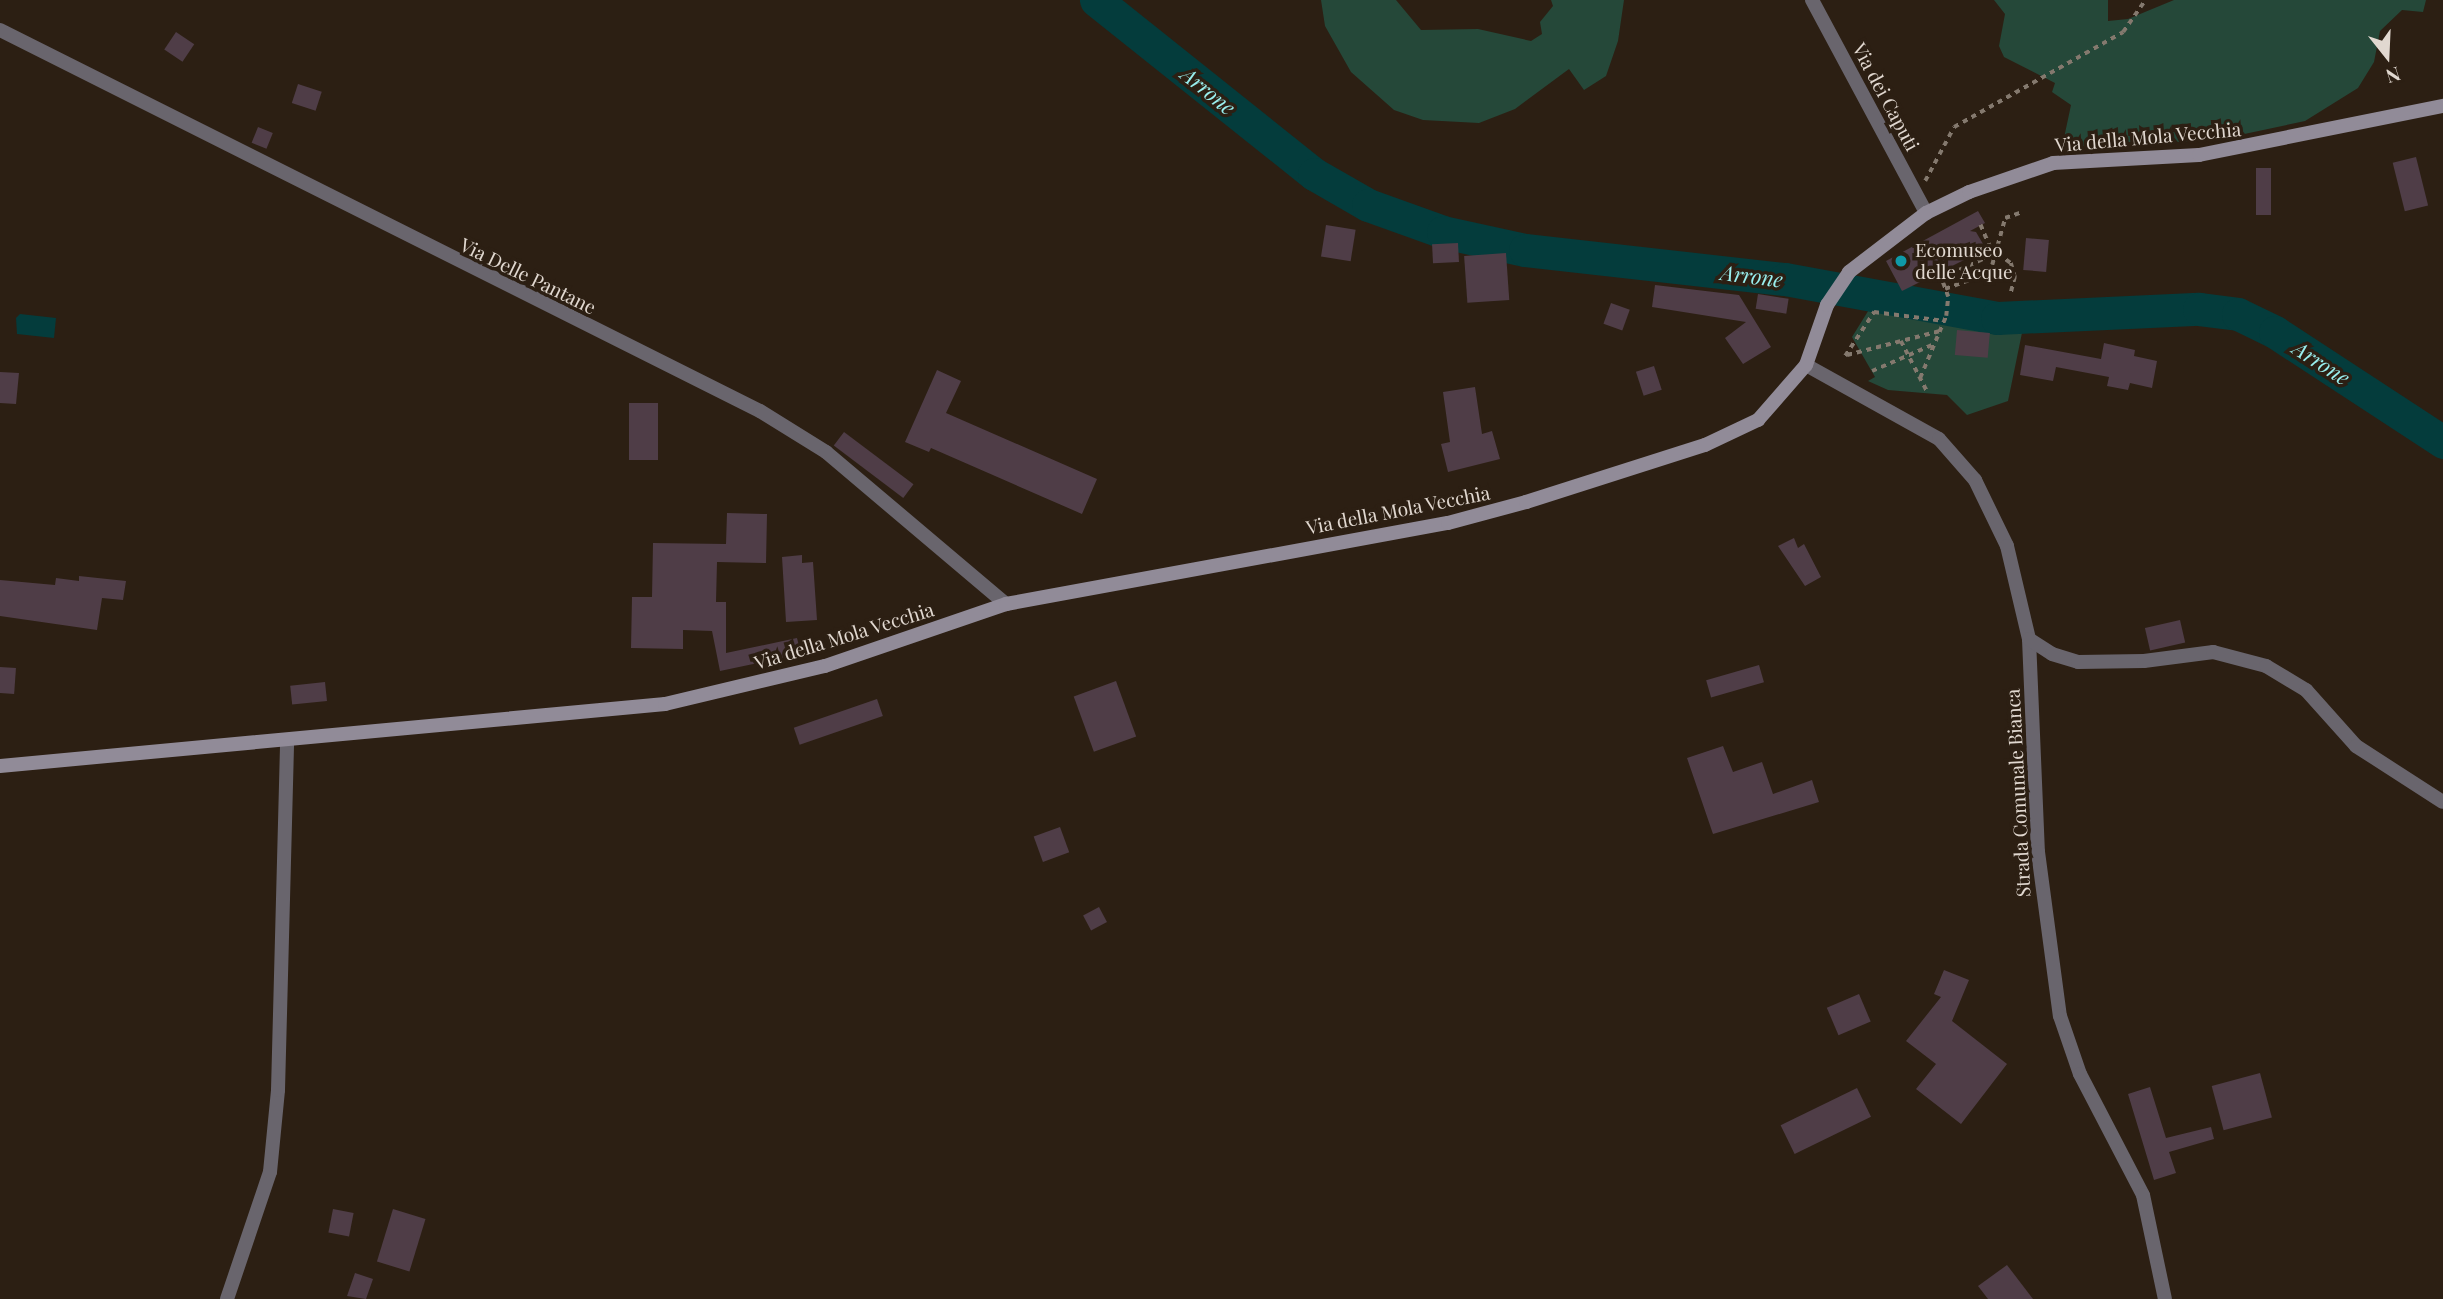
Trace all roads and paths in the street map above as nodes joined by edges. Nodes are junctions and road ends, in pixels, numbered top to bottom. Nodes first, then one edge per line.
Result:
1 (1812, 0) edge
2 (2145, 0) edge
3 (0, 30) edge
4 (2443, 106) edge
5 (1915, 192) junction
6 (2022, 212) dead end
7 (1926, 213) junction
8 (1980, 225) dead end
9 (1990, 248) junction
10 (1996, 250) junction
11 (1992, 265) dead end
12 (2014, 271) junction
13 (2000, 276) dead end
14 (1976, 278) dead end
15 (1945, 289) junction
16 (2011, 293) dead end
17 (1945, 318) junction
18 (1940, 331) junction
19 (1901, 341) junction
20 (1934, 344) junction
21 (1909, 355) junction
22 (1806, 365) junction
23 (1872, 371) dead end
24 (1920, 378) junction
25 (1928, 393) dead end
26 (1006, 604) junction
27 (2029, 639) junction
28 (287, 741) junction
29 (0, 766) edge
30 (2443, 802) edge
31 (228, 1299) edge
32 (2165, 1299) edge

1 - 5 street, Via dei Caputi
2 - 5 path
3 - 26 street, Via Delle Pantane
4 - 7 street, Via della Mola Vecchia
5 - 7 street, Via dei Caputi
6 - 10 path
7 - 22 street, Via della Mola Vecchia
8 - 9 path
9 - 10 path
9 - 15 path
10 - 11 path
10 - 12 path
12 - 13 path
12 - 16 path
14 - 15 path
15 - 17 path
17 - 18 path
17 - 19 path
18 - 19 path
18 - 20 path
19 - 21 path
20 - 21 path
20 - 24 path
21 - 23 path
21 - 24 path
22 - 26 street, Via della Mola Vecchia
22 - 27 street, Strada Comunale Bianca
24 - 25 path
26 - 28 street, Via della Mola Vecchia
27 - 30 street
27 - 32 street, Strada Comunale Bianca
28 - 29 street, Via della Mola Vecchia
28 - 31 street

